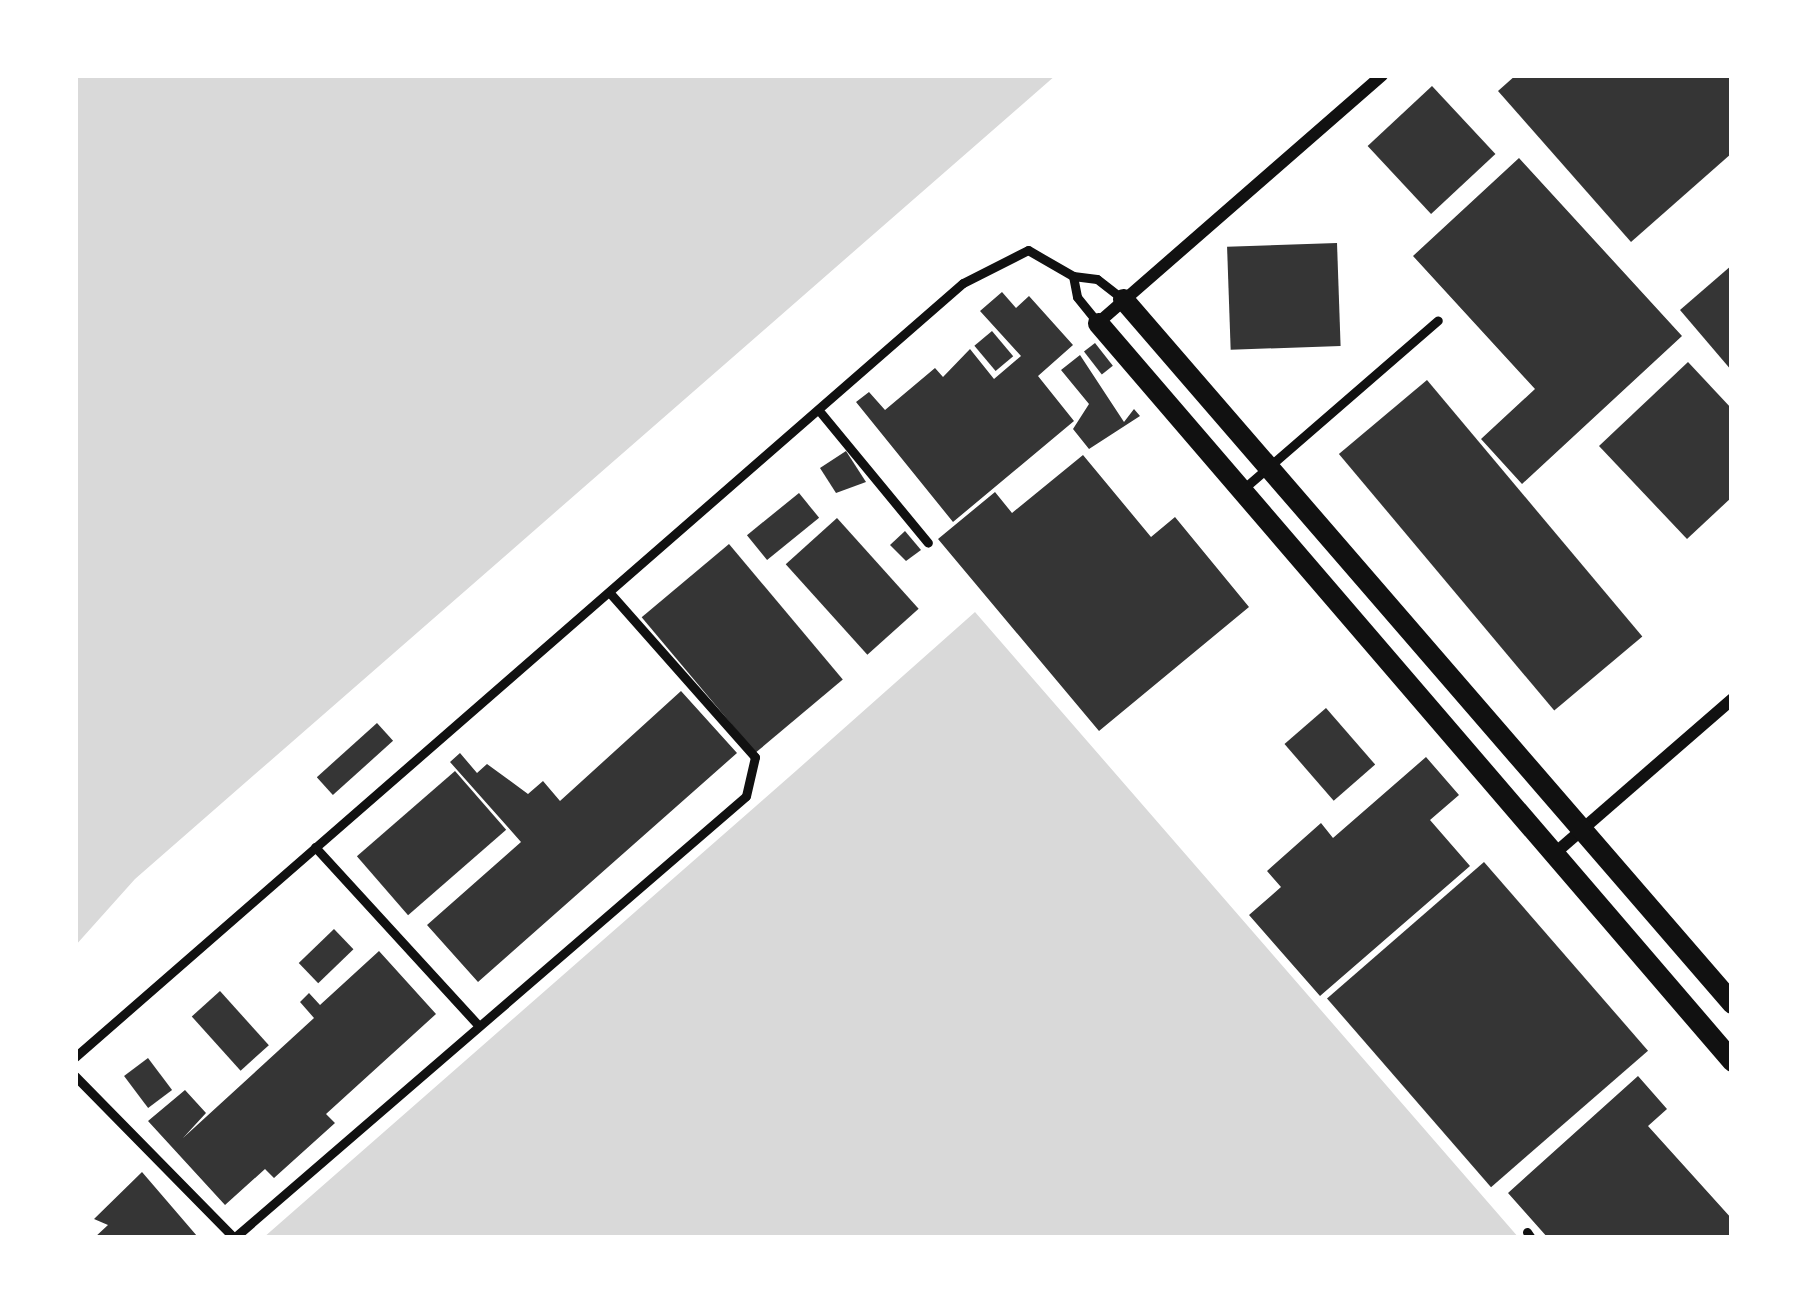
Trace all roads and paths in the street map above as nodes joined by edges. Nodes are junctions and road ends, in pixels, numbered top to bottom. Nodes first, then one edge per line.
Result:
1 (1382, 75) edge
2 (1072, 276) junction
3 (1123, 299) junction
4 (1438, 320) dead end
5 (1098, 322) junction
6 (821, 413) junction
7 (1269, 467) junction
8 (1242, 490) junction
9 (928, 543) dead end
10 (609, 592) junction
11 (1426, 648) junction
12 (1399, 673) junction
13 (1732, 699) edge
14 (1582, 829) junction
15 (316, 847) junction
16 (1554, 854) junction
17 (1732, 1003) edge
18 (478, 1025) junction
19 (75, 1057) edge
20 (1732, 1061) edge
21 (75, 1076) edge

1 - 3 street
2 - 3 lane
2 - 5 lane
2 - 6 lane
3 - 5 street
3 - 7 street
4 - 7 lane
5 - 8 street
6 - 9 lane
6 - 10 lane
7 - 8 lane
7 - 11 street
8 - 12 street
10 - 15 lane
10 - 18 lane
11 - 12 street
11 - 14 street
12 - 16 street
13 - 14 street
14 - 16 street
14 - 17 street
15 - 18 lane
15 - 19 lane
16 - 20 street
18 - 21 lane

